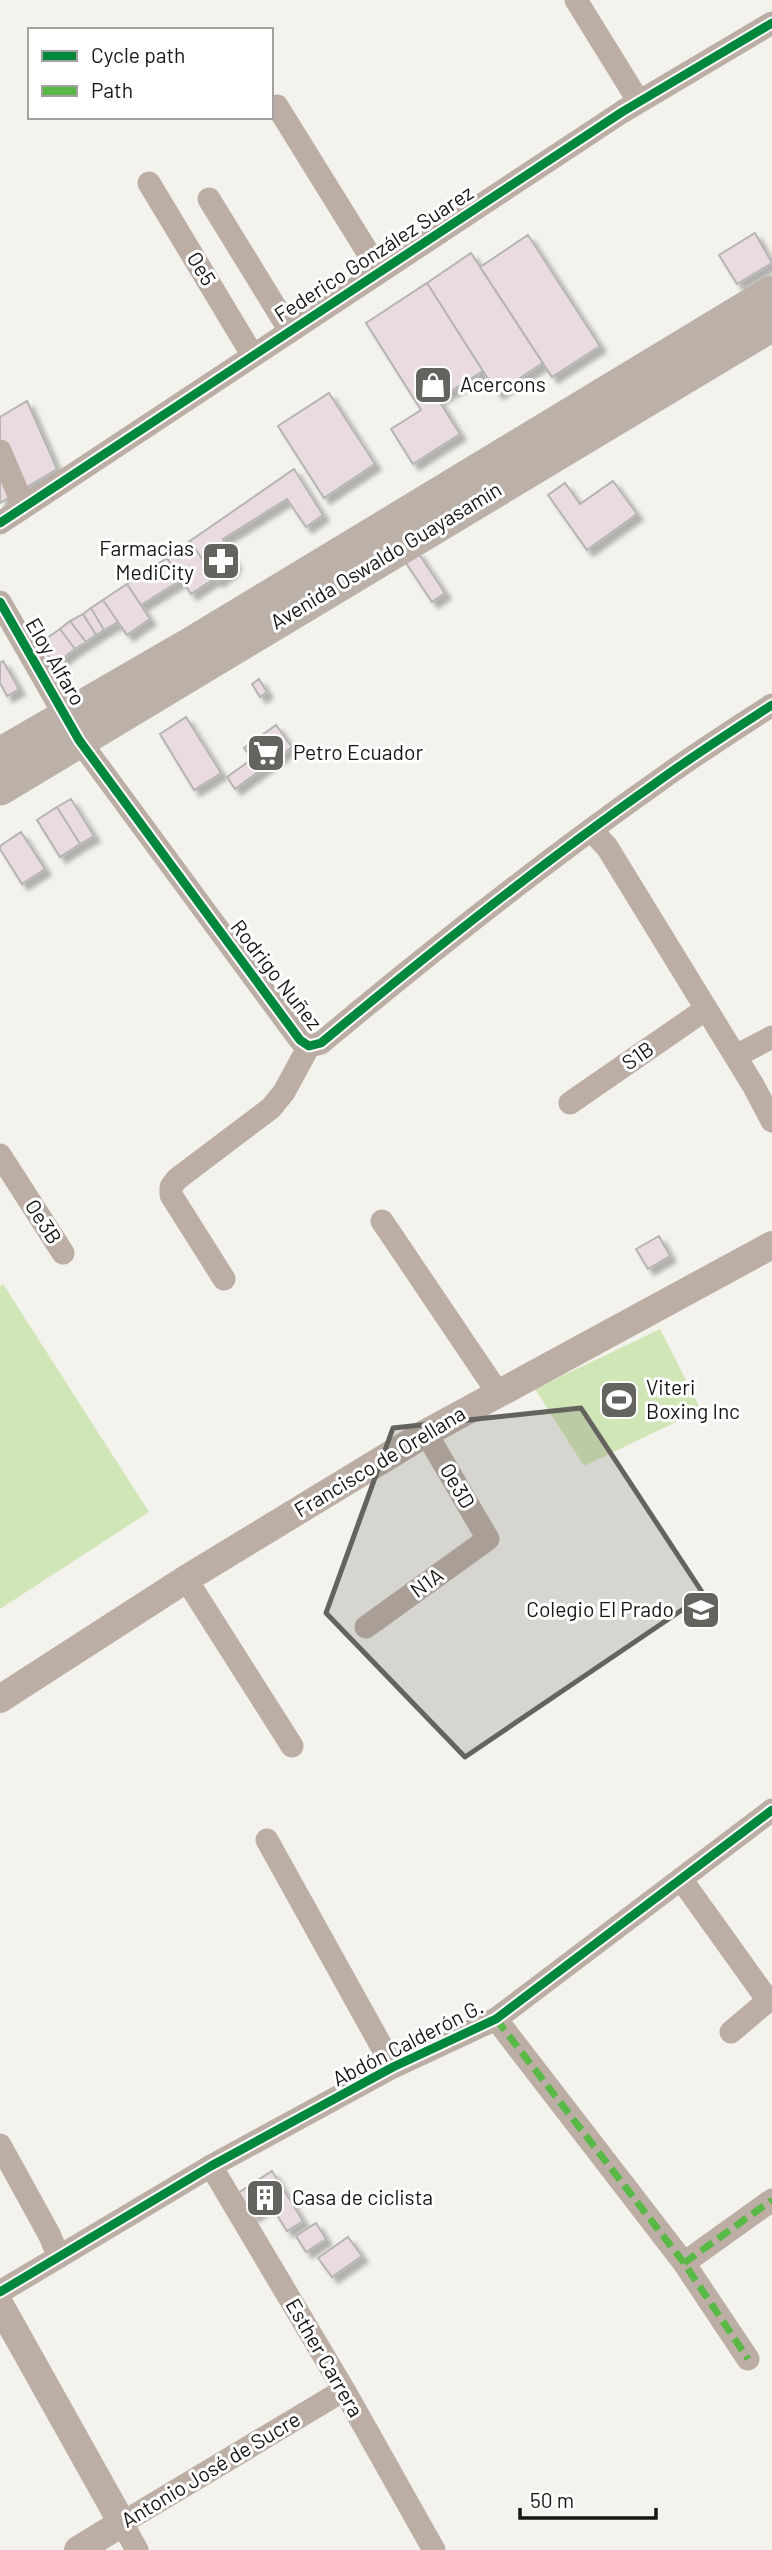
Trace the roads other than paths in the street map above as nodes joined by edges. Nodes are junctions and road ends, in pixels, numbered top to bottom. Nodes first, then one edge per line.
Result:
1 (576, 0) edge
2 (772, 23) edge
3 (639, 102) junction
4 (277, 106) dead end
5 (149, 183) dead end
6 (209, 199) dead end
7 (380, 272) junction
8 (772, 292) edge
9 (772, 324) edge
10 (290, 331) junction
11 (253, 356) junction
12 (0, 451) edge
13 (24, 507) junction
14 (0, 523) edge
15 (0, 602) edge
16 (772, 705) edge
17 (72, 728) junction
18 (0, 755) edge
19 (0, 788) edge
20 (591, 830) junction
21 (706, 1009) junction
22 (772, 1037) edge
23 (309, 1046) junction
24 (736, 1056) junction
25 (570, 1103) dead end
26 (772, 1121) edge
27 (0, 1155) edge
28 (382, 1221) dead end
29 (772, 1245) edge
30 (63, 1253) dead end
31 (224, 1279) dead end
32 (498, 1393) junction
33 (426, 1433) junction
34 (488, 1539) joint
35 (186, 1579) junction
36 (366, 1627) dead end
37 (0, 1699) edge
38 (292, 1746) dead end
39 (772, 1810) edge
40 (267, 1840) dead end
41 (681, 1879) junction
42 (496, 2019) junction
43 (732, 2032) dead end
44 (393, 2067) junction
45 (0, 2145) edge
46 (211, 2166) junction
47 (772, 2200) edge
48 (59, 2257) junction
49 (684, 2263) junction
50 (0, 2292) edge
51 (0, 2305) edge
52 (748, 2359) dead end
53 (344, 2390) junction
54 (122, 2523) junction
55 (78, 2550) edge
56 (137, 2550) edge
57 (434, 2550) edge

1 - 3 street
2 - 3 street, Federico González Suarez
3 - 7 street, Federico González Suarez
4 - 7 street
5 - 11 street, Oe5
6 - 10 street
7 - 10 street, Federico González Suarez
8 - 17 main road, Avenida Oswaldo Guayasamín
9 - 17 main road, Avenida Oswaldo Guayasamín
10 - 11 street, Federico González Suarez
11 - 13 street, Federico González Suarez
12 - 13 street
13 - 14 street, Federico González Suarez
15 - 17 street, Eloy Alfaro
16 - 20 street, Rodrigo Nuñez
17 - 18 main road, Avenida Oswaldo Guayasamín
17 - 19 main road, Avenida Oswaldo Guayasamín
17 - 23 street, Rodrigo Nuñez
20 - 21 street
20 - 23 street, Rodrigo Nuñez
21 - 24 street
21 - 25 street, S1B
22 - 24 street
23 - 31 street
24 - 26 street
27 - 30 street, Oe3B
28 - 32 street
29 - 32 street, Francisco de Orellana
32 - 33 street, Francisco de Orellana
33 - 34 street, Oe3D
33 - 35 street, Francisco de Orellana
34 - 36 street, N1A
35 - 37 street, Francisco de Orellana
35 - 38 street
39 - 41 street, Abdón Calderón G.
40 - 44 street
41 - 42 street, Abdón Calderón G.
41 - 43 street
42 - 44 street, Abdón Calderón G.
42 - 49 street
44 - 46 street, Abdón Calderón G.
45 - 48 street
46 - 48 street, Abdón Calderón G.
46 - 53 street, Esther Carrera
47 - 49 street
48 - 50 street, Abdón Calderón G.
49 - 52 street
51 - 54 street
53 - 54 street, Antonio José de Sucre
53 - 57 street, Esther Carrera
54 - 55 street, Antonio José de Sucre
54 - 56 street

